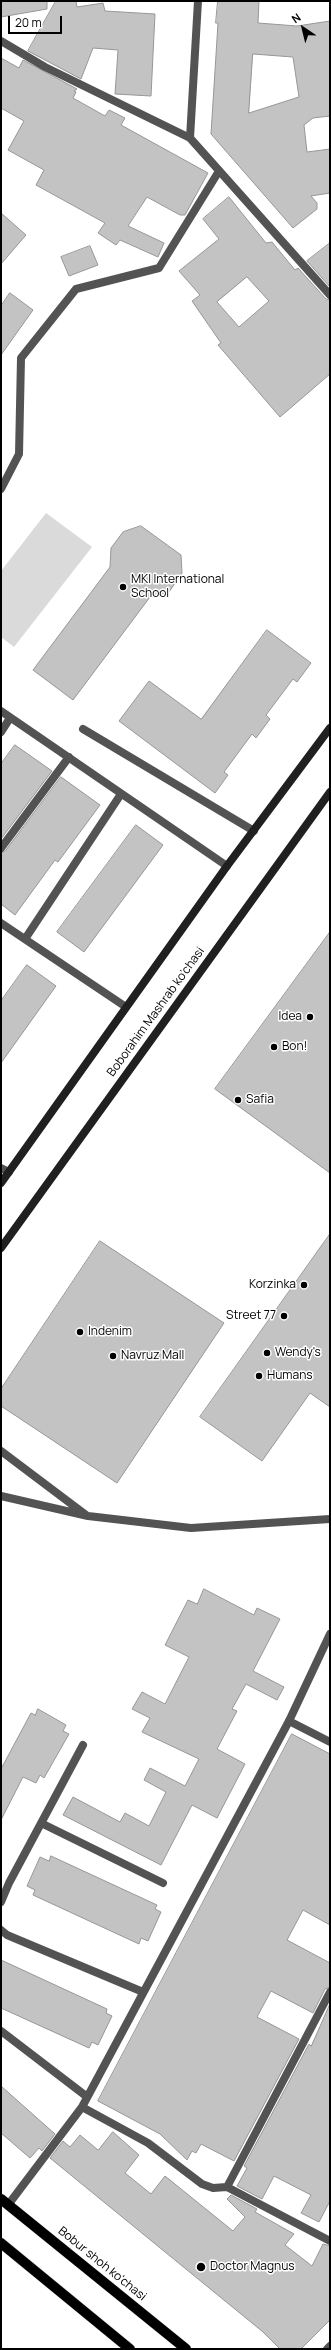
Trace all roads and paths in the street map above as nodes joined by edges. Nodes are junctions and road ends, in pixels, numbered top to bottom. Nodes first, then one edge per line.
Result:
1 (198, 1) edge
2 (1, 40) edge
3 (190, 138) junction
4 (220, 170) junction
5 (330, 295) edge
6 (1, 489) edge
7 (1, 711) edge
8 (10, 718) junction
9 (330, 728) edge
10 (83, 729) dead end
11 (1, 732) edge
12 (69, 757) junction
13 (330, 792) edge
14 (121, 794) junction
15 (254, 830) junction
16 (1, 848) edge
17 (227, 866) junction
18 (1, 924) edge
19 (25, 938) junction
20 (126, 1007) junction
21 (5, 1170) edge
22 (1, 1183) edge
23 (1, 1248) edge
24 (1, 1451) edge
25 (1, 1496) edge
26 (88, 1516) junction
27 (330, 1519) edge
28 (330, 1634) edge
29 (289, 1721) junction
30 (330, 1742) edge
31 (83, 1745) dead end
32 (41, 1823) junction
33 (163, 1883) dead end
34 (1, 1902) edge
35 (1, 1930) edge
36 (143, 1992) junction
37 (330, 1992) edge
38 (1, 2031) edge
39 (86, 2096) junction
40 (82, 2108) junction
41 (227, 2187) junction
42 (4, 2202) edge
43 (330, 2241) edge
44 (1, 2243) edge
45 (330, 2346) edge
46 (130, 2349) edge
47 (186, 2349) edge
48 (328, 2349) edge

1 - 3 street
2 - 3 street
3 - 4 street
4 - 5 street
4 - 6 street
7 - 8 street
8 - 11 street
8 - 12 street
9 - 15 main road
10 - 15 street
12 - 14 street
12 - 16 street
13 - 23 main road, Boborahim Mashrab ko'chasi
14 - 17 street
14 - 19 street
15 - 17 main road
17 - 20 main road
18 - 19 street
19 - 20 street
20 - 21 main road
21 - 22 main road
24 - 26 street
25 - 26 street
26 - 27 street
28 - 29 street
29 - 30 street
29 - 36 street
31 - 32 street
32 - 33 street
32 - 34 street
35 - 36 street
36 - 39 street
37 - 41 street
38 - 39 street
39 - 40 street
40 - 41 street
40 - 42 street
41 - 43 street
42 - 47 main road, Bobur shoh ko'chasi
44 - 46 main road
45 - 48 street

